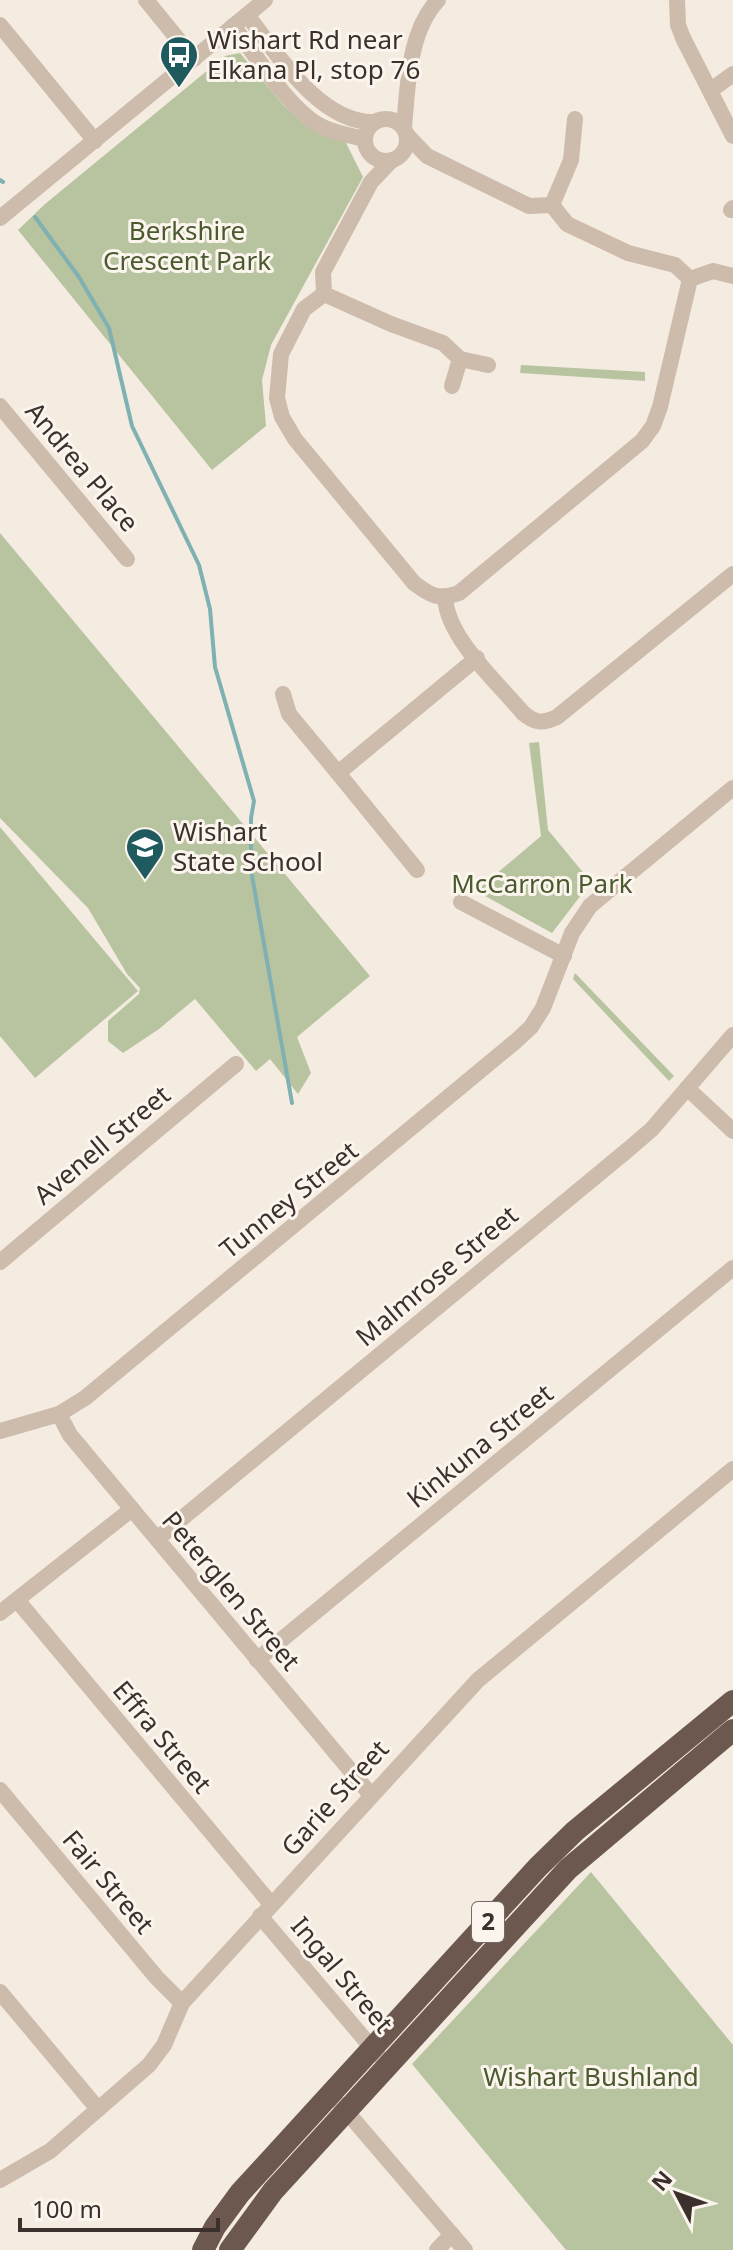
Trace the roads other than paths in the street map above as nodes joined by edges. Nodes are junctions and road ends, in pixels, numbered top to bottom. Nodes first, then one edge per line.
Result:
1 (146, 0) edge
2 (265, 0) edge
3 (438, 0) edge
4 (677, 0) edge
5 (247, 15) junction
6 (0, 25) edge
7 (233, 26) junction
8 (194, 59) junction
9 (733, 74) edge
10 (711, 90) junction
11 (407, 98) junction
12 (575, 119) dead end
13 (380, 120) junction
14 (406, 131) junction
15 (733, 136) edge
16 (95, 141) junction
17 (368, 147) junction
18 (427, 156) junction
19 (396, 158) junction
20 (371, 182) junction
21 (552, 205) junction
22 (0, 218) edge
23 (733, 276) edge
24 (690, 279) junction
25 (324, 294) junction
26 (460, 359) junction
27 (488, 365) dead end
28 (452, 386) dead end
29 (0, 406) edge
30 (127, 559) dead end
31 (733, 574) edge
32 (445, 598) junction
33 (477, 658) junction
34 (283, 694) dead end
35 (338, 773) junction
36 (733, 788) edge
37 (417, 870) dead end
38 (461, 902) dead end
39 (564, 956) junction
40 (733, 1035) edge
41 (236, 1064) dead end
42 (687, 1088) junction
43 (733, 1131) edge
44 (0, 1262) edge
45 (733, 1268) edge
46 (59, 1414) junction
47 (0, 1431) edge
48 (733, 1469) edge
49 (132, 1509) junction
50 (157, 1539) junction
51 (17, 1600) junction
52 (0, 1613) edge
53 (257, 1660) junction
54 (733, 1701) edge
55 (725, 1733) edge
56 (0, 1790) edge
57 (371, 1795) junction
58 (266, 1910) junction
59 (0, 1992) edge
60 (182, 2003) junction
61 (372, 2048) junction
62 (387, 2066) junction
63 (329, 2094) junction
64 (98, 2109) junction
65 (347, 2110) junction
66 (0, 2180) edge
67 (452, 2234) junction
68 (203, 2250) edge
69 (230, 2250) edge
70 (437, 2250) edge
71 (465, 2250) edge

1 - 8 street
2 - 5 street
3 - 11 street
4 - 10 street
5 - 7 street
5 - 13 street
6 - 16 street
7 - 8 street
7 - 17 street
8 - 16 street
9 - 10 street
10 - 15 street
11 - 13 street
11 - 14 street
12 - 21 street
13 - 14 street
13 - 17 street
14 - 18 street
14 - 19 street
16 - 22 street
17 - 19 street
17 - 20 street
18 - 19 street
18 - 21 street
19 - 20 street
20 - 25 street
21 - 24 street
23 - 24 street
24 - 32 street
25 - 26 street
25 - 32 street
26 - 27 street
26 - 28 street
29 - 30 street, Andrea Place
31 - 33 street
32 - 33 street
33 - 35 street
34 - 35 street
35 - 37 street
36 - 39 street, Tunney Street
38 - 39 street
39 - 46 street, Tunney Street
40 - 42 street, Malmrose Street
41 - 44 street, Avenell Street
42 - 43 street
42 - 50 street, Malmrose Street
45 - 53 street, Kinkuna Street
46 - 47 street, Tunney Street
46 - 49 street, Peterglen Street
48 - 57 street, Garie Street
49 - 50 street, Peterglen Street
49 - 51 street
50 - 53 street, Peterglen Street
51 - 52 street
51 - 58 street, Effra Street
53 - 57 street, Peterglen Street
54 - 55 highway, 2
55 - 61 highway, 2
55 - 62 highway, 2
56 - 60 street, Fair Street
57 - 58 street, Garie Street
58 - 60 street, Garie Street
58 - 61 street, Ingal Street
59 - 64 street
60 - 64 street, Garie Street
61 - 62 street, Ingal Street
61 - 63 highway, 2
62 - 65 highway, 2
63 - 65 street
63 - 68 highway, 2
64 - 66 street, Garie Street
65 - 67 street
65 - 69 highway, 2
67 - 70 street
67 - 71 street

